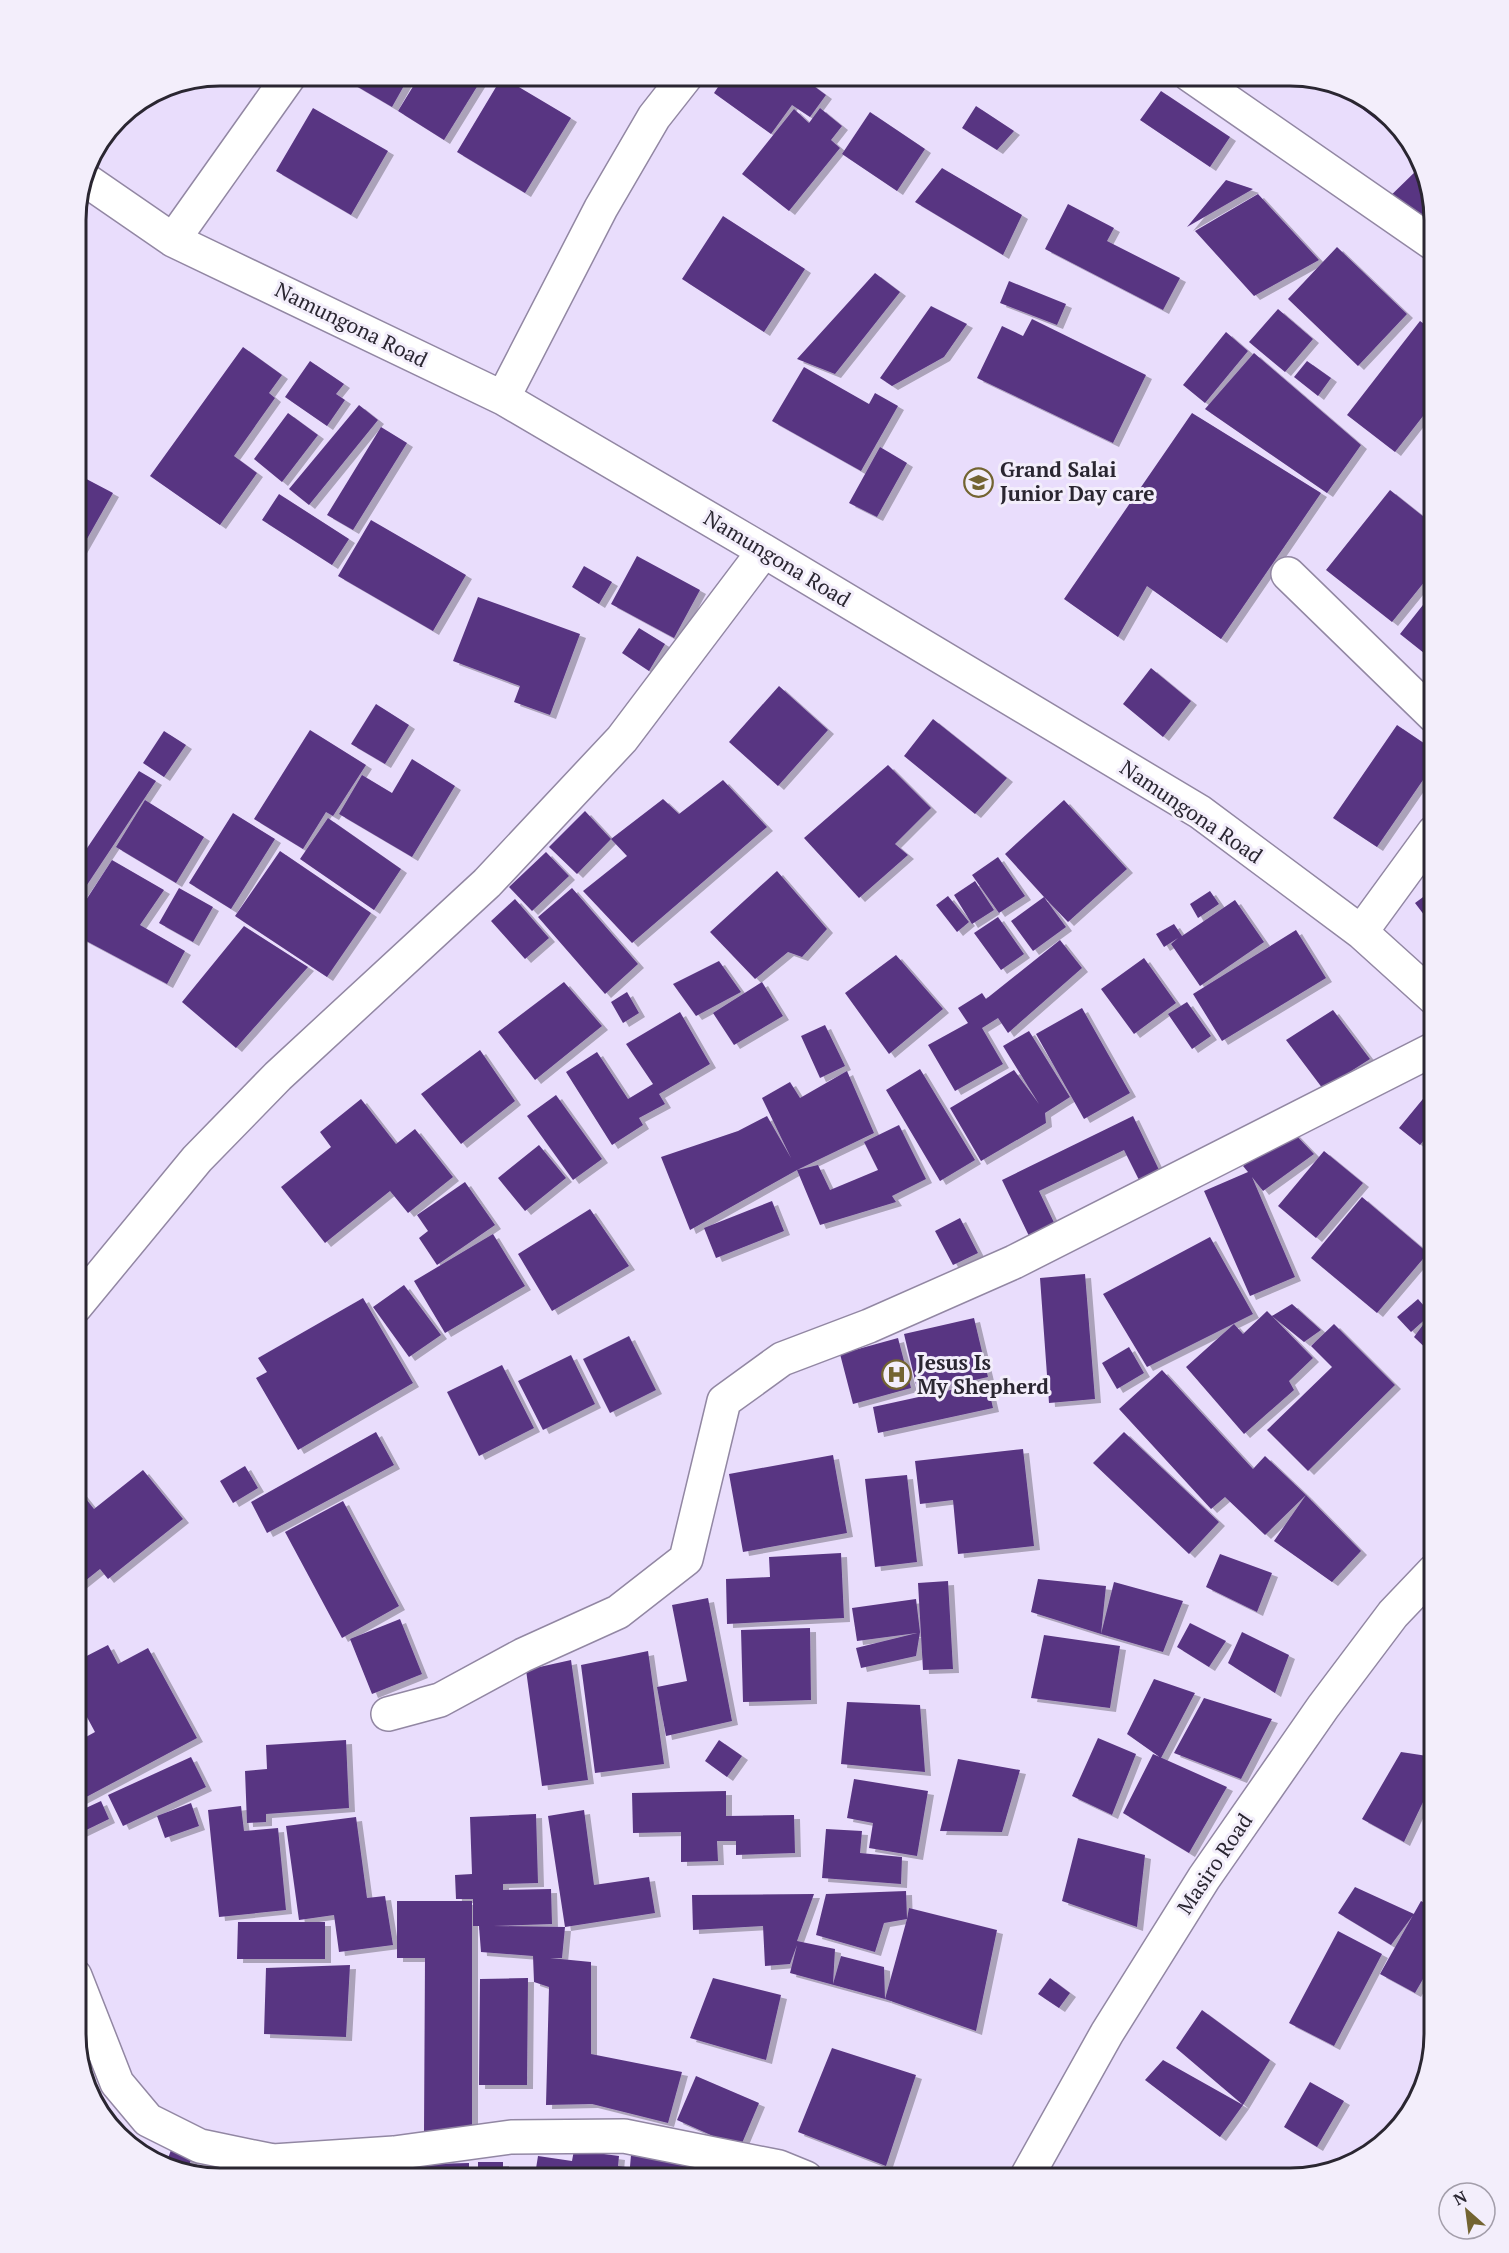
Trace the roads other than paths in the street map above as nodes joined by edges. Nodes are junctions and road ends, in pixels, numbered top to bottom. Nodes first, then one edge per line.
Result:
1 (283, 85) edge
2 (679, 85) edge
3 (1206, 86) edge
4 (91, 183) edge
5 (1424, 237) edge
6 (173, 240) junction
7 (503, 398) junction
8 (764, 551) junction
9 (1288, 574) dead end
10 (1424, 706) edge
11 (1424, 846) edge
12 (1361, 932) junction
13 (1424, 989) edge
14 (1424, 1053) edge
15 (85, 1294) edge
16 (1424, 1581) edge
17 (387, 1714) dead end
18 (85, 2002) edge
19 (780, 2168) edge
20 (1032, 2168) edge

1 - 6 street
2 - 7 street
3 - 5 street
4 - 6 street, Namungona Road
6 - 7 street, Namungona Road
7 - 8 street, Namungona Road
8 - 12 street, Namungona Road
8 - 15 street
9 - 10 street
11 - 12 street
12 - 13 street, Namungona Road
14 - 17 street
16 - 20 street, Masiro Road
18 - 19 street

